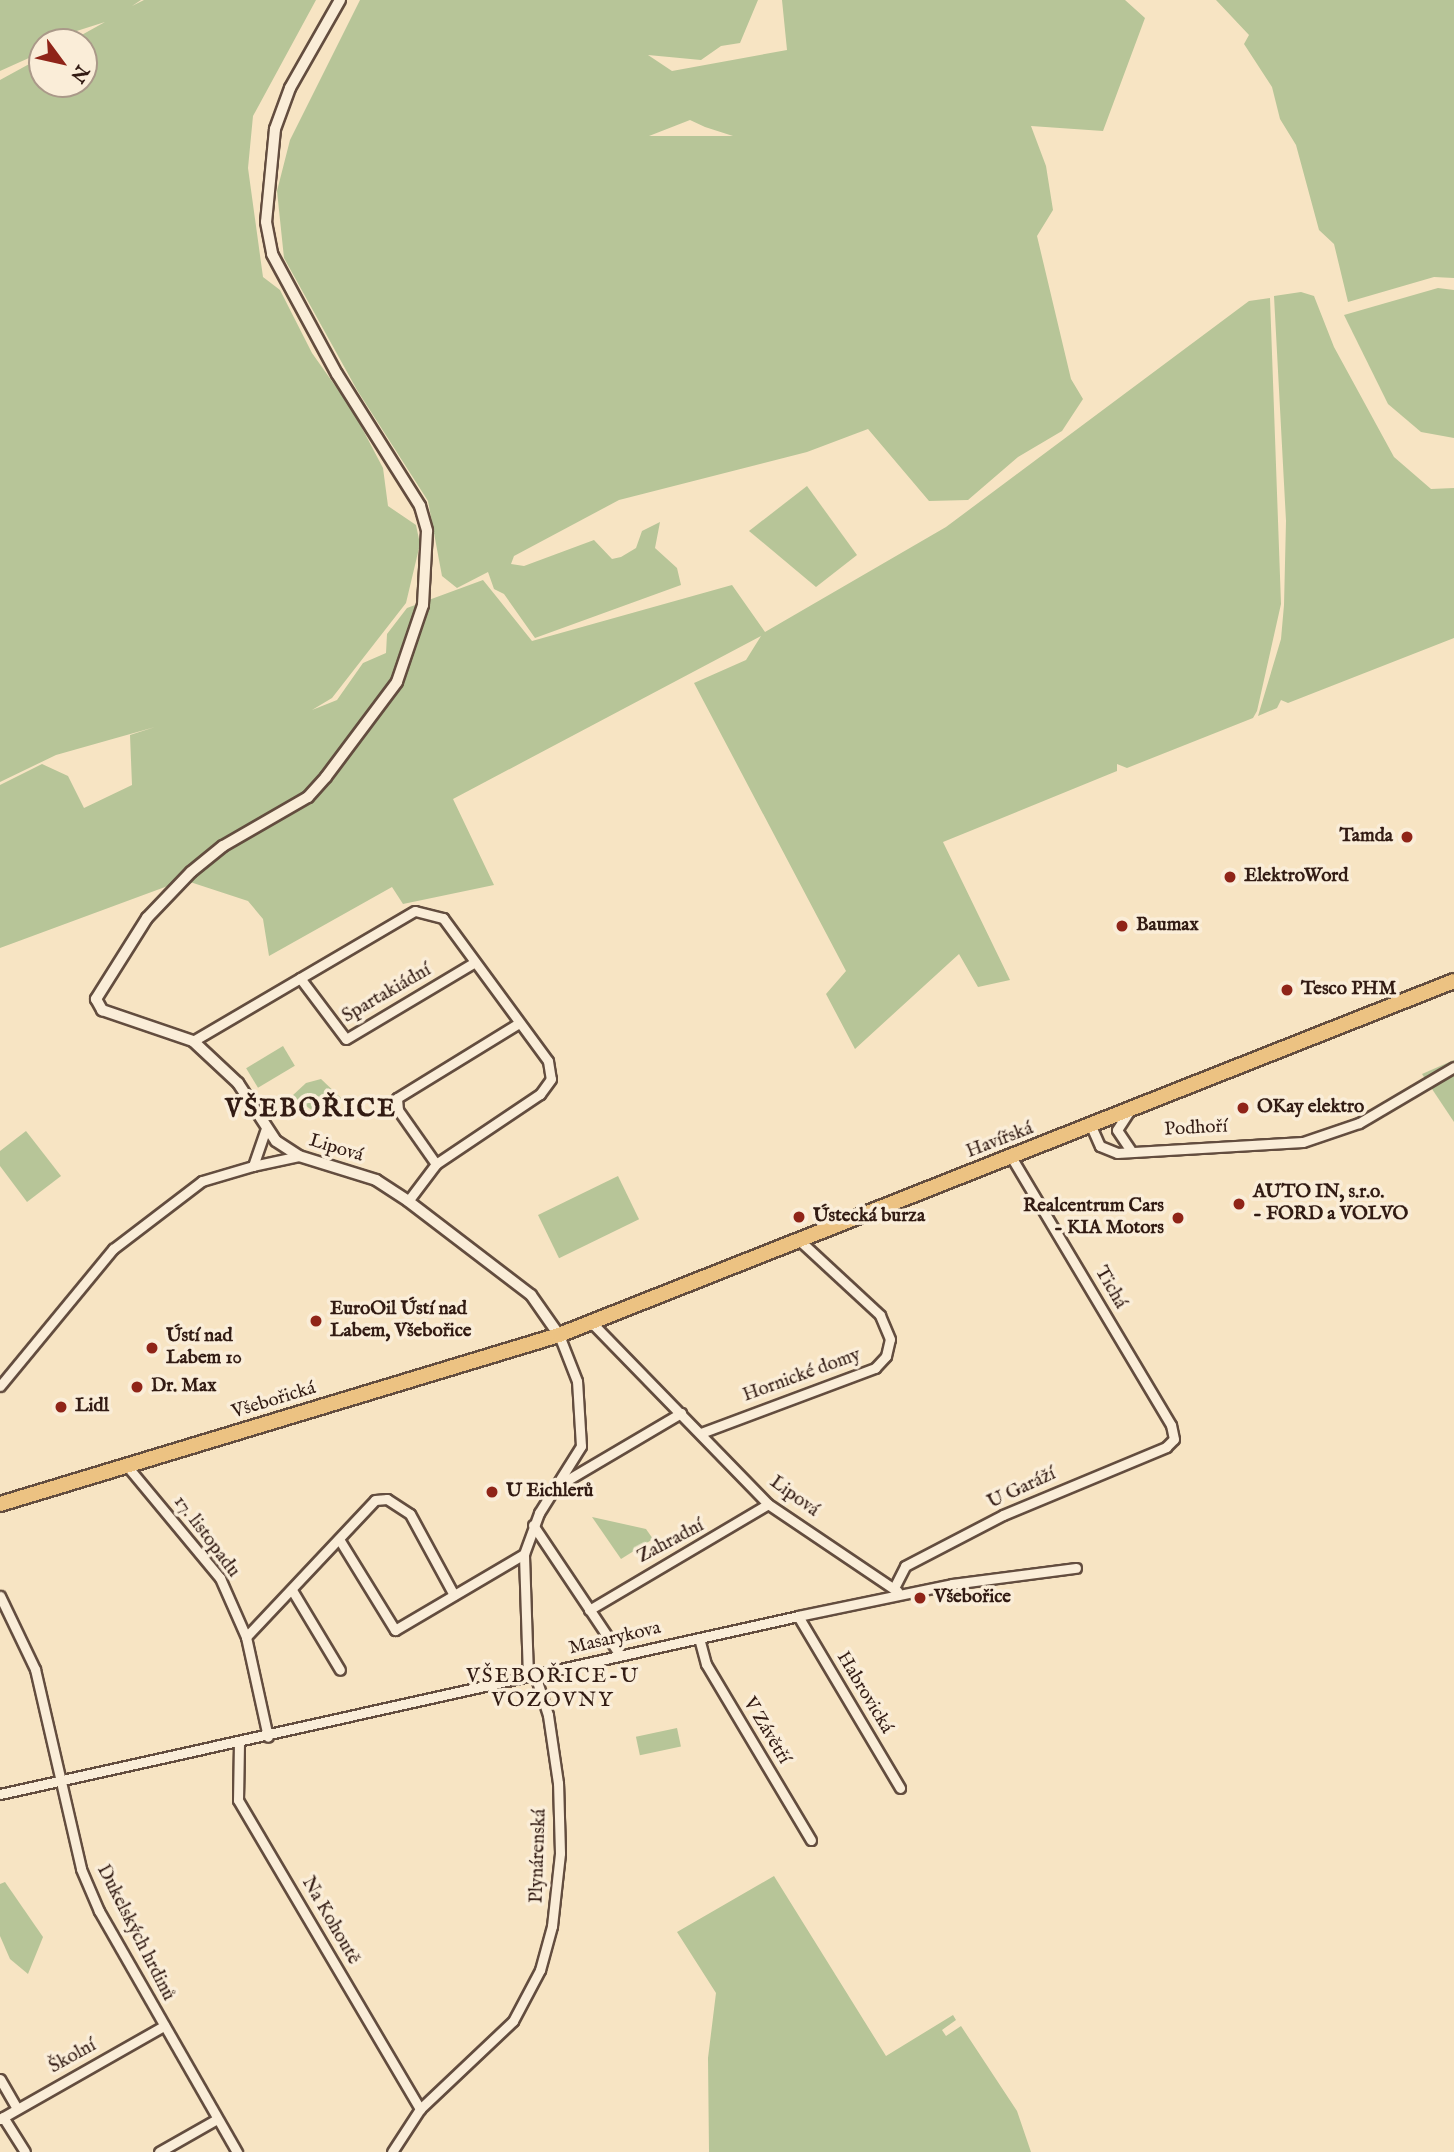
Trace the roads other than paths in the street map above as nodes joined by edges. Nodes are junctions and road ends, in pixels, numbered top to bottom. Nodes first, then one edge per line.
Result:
1 (340, 0) edge
2 (475, 962) junction
3 (300, 978) junction
4 (1454, 981) edge
5 (519, 1023) junction
6 (193, 1041) junction
7 (1454, 1067) edge
8 (1129, 1111) junction
9 (1091, 1126) junction
10 (266, 1129) junction
11 (1131, 1152) junction
12 (299, 1156) junction
13 (1011, 1157) junction
14 (436, 1164) junction
15 (253, 1167) junction
16 (408, 1201) junction
17 (800, 1241) junction
18 (592, 1323) junction
19 (559, 1335) junction
20 (0, 1386) edge
21 (681, 1413) junction
22 (701, 1433) junction
23 (1174, 1438) joint
24 (127, 1466) junction
25 (562, 1483) junction
26 (0, 1504) edge
27 (768, 1504) junction
28 (533, 1525) junction
29 (339, 1539) junction
30 (524, 1554) junction
31 (1076, 1568) dead end
32 (895, 1586) junction
33 (292, 1590) junction
34 (454, 1595) junction
35 (0, 1596) edge
36 (898, 1596) junction
37 (589, 1610) junction
38 (798, 1616) junction
39 (246, 1637) junction
40 (699, 1638) junction
41 (620, 1655) junction
42 (340, 1670) dead end
43 (531, 1675) junction
44 (268, 1737) junction
45 (239, 1743) junction
46 (60, 1781) junction
47 (900, 1787) dead end
48 (0, 1794) edge
49 (811, 1840) dead end
50 (164, 2026) junction
51 (0, 2078) edge
52 (17, 2108) junction
53 (420, 2109) junction
54 (1, 2118) edge
55 (217, 2119) junction
56 (25, 2152) edge
57 (159, 2152) edge
58 (237, 2152) edge
59 (392, 2152) edge

1 - 6 street, Lipová
2 - 3 street
2 - 3 street, Spartakiádní
2 - 5 street
3 - 6 street
4 - 8 main road, Havířská
5 - 14 street
5 - 14 street
6 - 10 street, Lipová
7 - 11 street, Podhoří
8 - 9 main road, Havířská
8 - 11 street
9 - 11 street, Podhoří
9 - 13 main road, Havířská
10 - 12 street, Lipová
10 - 15 street
12 - 15 street
12 - 16 street, Lipová
13 - 17 main road, Havířská
13 - 23 street, Tichá
14 - 16 street
15 - 20 street
16 - 19 street, Lipová
17 - 18 main road, Havířská
17 - 22 street, Hornické domy
18 - 19 main road, Havířská
18 - 21 street, Lipová
19 - 24 main road, Všebořická
19 - 25 street, Plynárenská
21 - 22 street, Lipová
21 - 25 street, Plynárenská
22 - 27 street, Lipová
23 - 32 street, U Garáží
24 - 26 main road, Všebořická
24 - 39 street, 17. listopadu
25 - 28 street, Plynárenská
27 - 32 street, Lipová
27 - 37 street, Zahradní
28 - 30 street, Plynárenská
28 - 37 street
29 - 33 street
29 - 34 street
29 - 34 street
30 - 34 street
30 - 43 street, Plynárenská
31 - 36 street, Masarykova
32 - 36 street
33 - 39 street
33 - 42 street
35 - 46 street, Dukelských hrdinů
36 - 38 street, Masarykova
37 - 41 street
38 - 40 street, Masarykova
38 - 47 street, Habrovická
39 - 44 street, 17. listopadu
40 - 41 street, Masarykova
40 - 49 street, V Závětří
41 - 43 street, Masarykova
43 - 44 street, Masarykova
43 - 53 street, Plynárenská
44 - 45 street, Masarykova
45 - 46 street, Masarykova
45 - 53 street, Na Kohoutě
46 - 48 street, Masarykova
46 - 50 street, Dukelských hrdinů
50 - 52 street, Školní
50 - 55 street, Dukelských hrdinů
51 - 52 street
52 - 54 street, Školní
53 - 59 street, Plynárenská
54 - 56 street
55 - 57 street
55 - 58 street, Dukelských hrdinů

